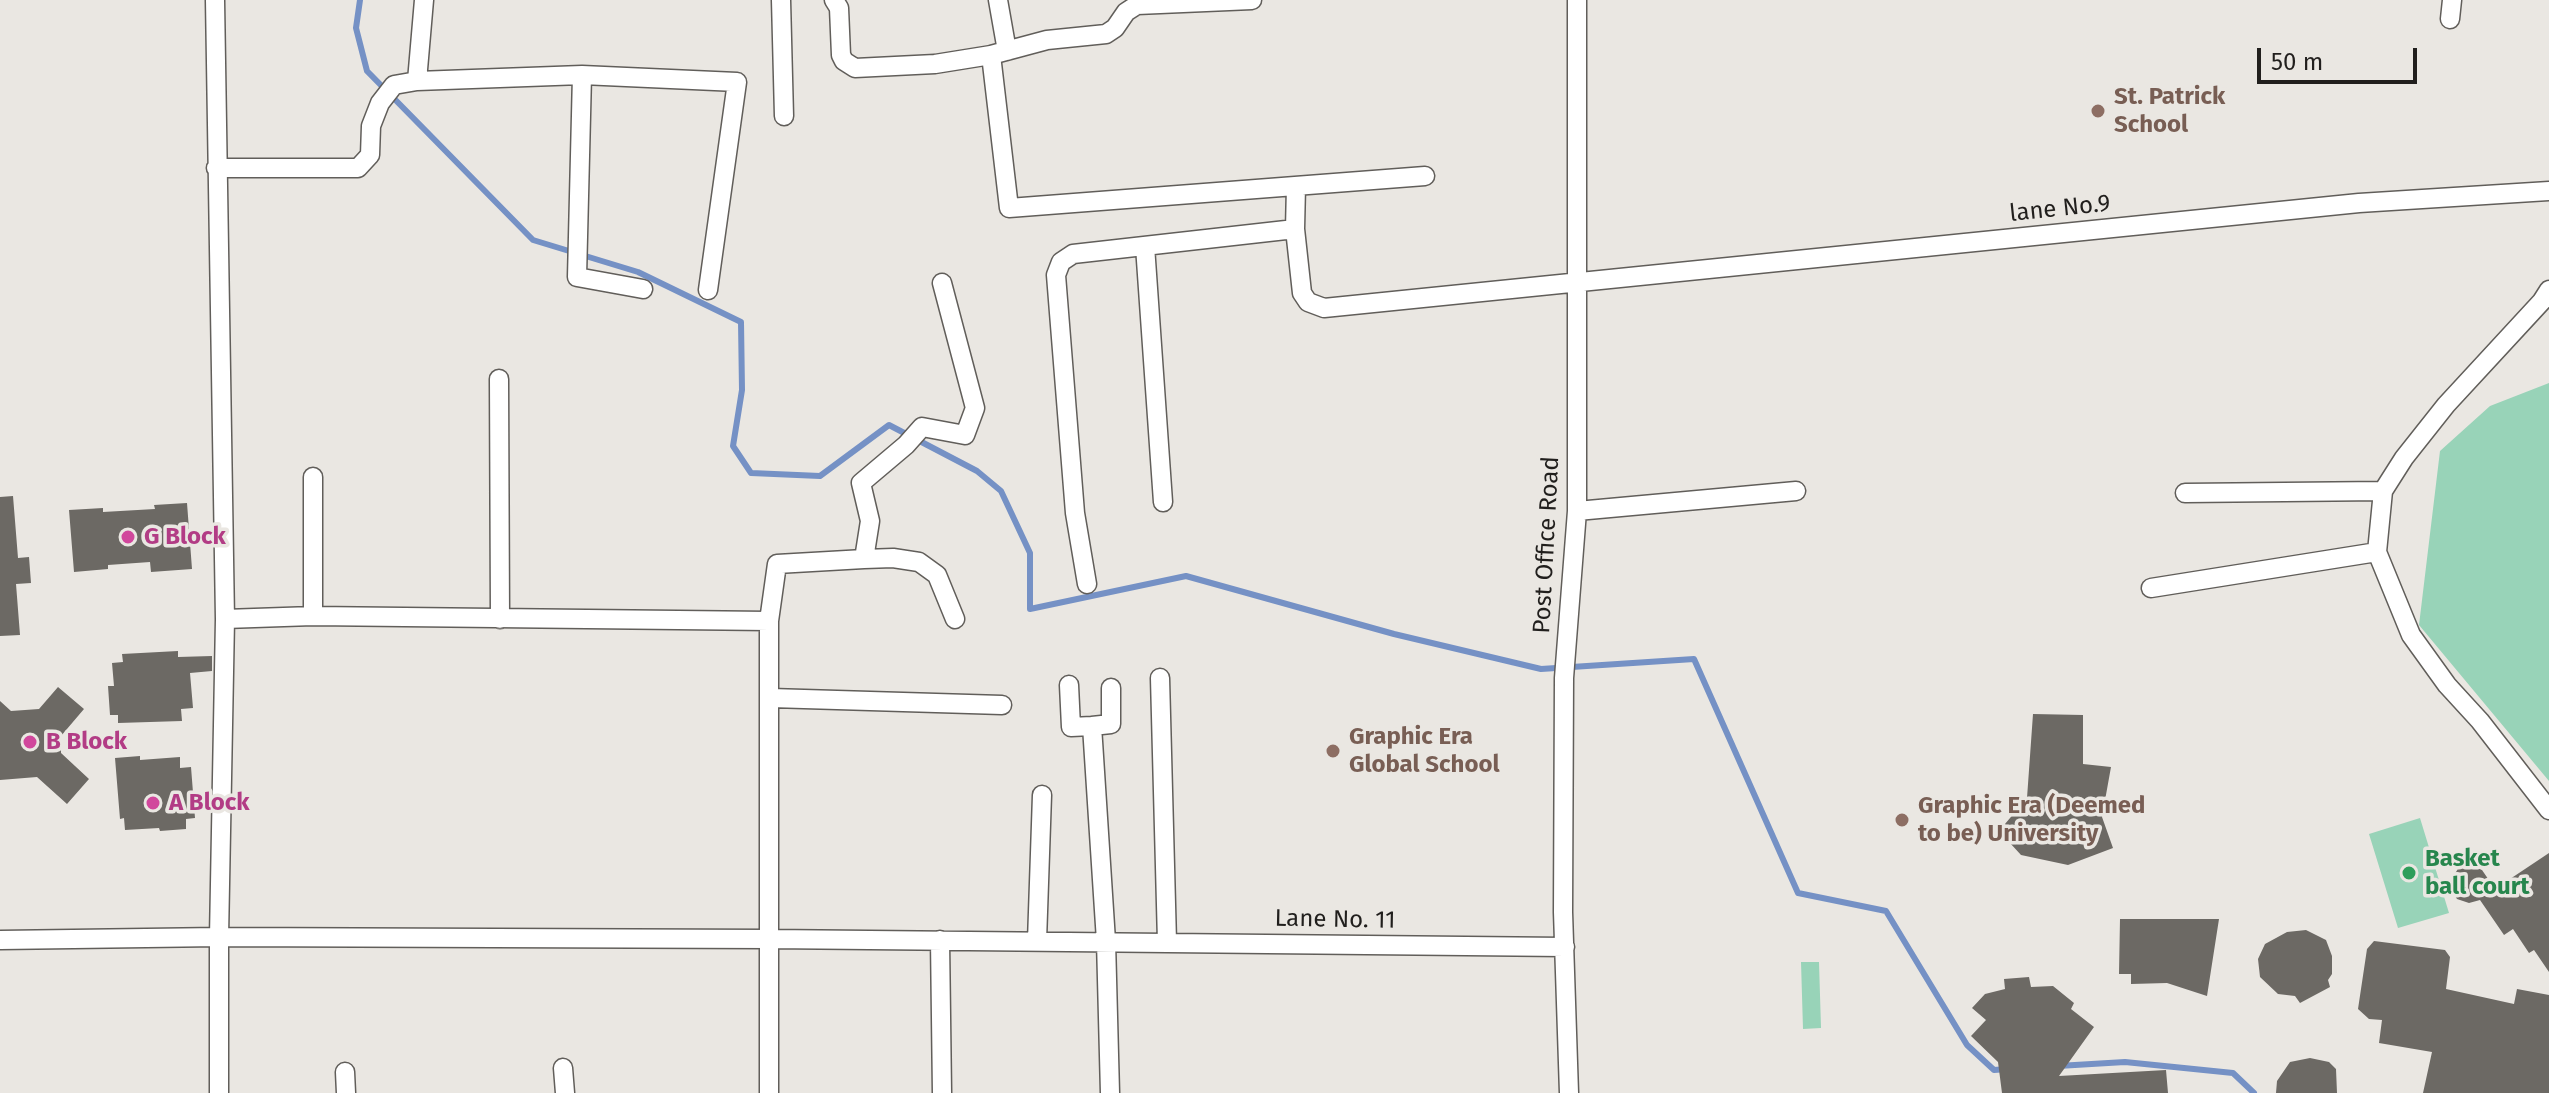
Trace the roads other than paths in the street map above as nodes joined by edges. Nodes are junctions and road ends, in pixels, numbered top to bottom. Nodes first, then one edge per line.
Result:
1 (215, 0) edge
2 (424, 0) edge
3 (787, 0) edge
4 (834, 0) edge
5 (998, 0) edge
6 (1252, 0) edge
7 (1577, 0) edge
8 (2452, 0) edge
9 (1207, 2) edge
10 (2450, 19) dead end
11 (999, 53) junction
12 (582, 75) junction
13 (417, 81) junction
14 (784, 116) dead end
15 (216, 168) junction
16 (1425, 176) dead end
17 (1296, 186) junction
18 (2549, 191) edge
19 (1295, 229) junction
20 (1145, 246) junction
21 (1577, 282) junction
22 (942, 283) dead end
23 (643, 289) dead end
24 (708, 290) dead end
25 (2549, 290) edge
26 (499, 379) dead end
27 (313, 477) dead end
28 (1796, 491) dead end
29 (2383, 491) junction
30 (2185, 493) dead end
31 (1163, 502) dead end
32 (1577, 511) junction
33 (2377, 552) junction
34 (864, 559) junction
35 (1087, 584) dead end
36 (2151, 588) dead end
37 (313, 616) junction
38 (225, 619) junction
39 (500, 619) junction
40 (955, 619) dead end
41 (769, 621) junction
42 (1160, 678) dead end
43 (1069, 685) dead end
44 (1111, 688) dead end
45 (771, 698) junction
46 (1002, 705) dead end
47 (1092, 726) junction
48 (1042, 795) dead end
49 (2549, 810) edge
50 (219, 937) junction
51 (770, 939) junction
52 (0, 940) edge
53 (940, 940) junction
54 (1037, 941) junction
55 (1106, 941) junction
56 (1167, 942) junction
57 (1565, 947) junction
58 (563, 1068) dead end
59 (345, 1072) dead end
60 (219, 1093) edge
61 (346, 1093) edge
62 (565, 1093) edge
63 (769, 1093) edge
64 (942, 1093) edge
65 (1110, 1093) edge
66 (1569, 1093) edge

1 - 15 street
2 - 13 street
3 - 14 street
4 - 11 street
5 - 11 street
6 - 9 street
7 - 21 street, Post Office Road
8 - 10 street
9 - 11 street
11 - 17 street
12 - 13 street
12 - 23 street
12 - 24 street
13 - 15 street
15 - 38 street
16 - 17 street
17 - 19 street
18 - 21 street, lane No.9
19 - 20 street
19 - 21 street, lane No.9
20 - 31 street
20 - 35 street
21 - 32 street, Post Office Road
22 - 34 street
25 - 29 street
26 - 39 street
27 - 37 street
28 - 32 street
29 - 30 street
29 - 33 street
32 - 57 street, Post Office Road
33 - 36 street
33 - 49 street
34 - 40 street
34 - 41 street
37 - 38 street
37 - 39 street
38 - 50 street
39 - 41 street
41 - 45 street
42 - 56 street
43 - 47 street
44 - 47 street
45 - 46 street
45 - 51 street
47 - 55 street
48 - 54 street
50 - 51 street, Lane No. 11
50 - 52 street, Lane No. 11
50 - 60 street
51 - 53 street, Lane No. 11
51 - 63 street
53 - 54 street, Lane No. 11
53 - 64 street
54 - 55 street, Lane No. 11
55 - 56 street, Lane No. 11
55 - 65 street
56 - 57 street, Lane No. 11
57 - 66 street, Post Office Road
58 - 62 street
59 - 61 street

